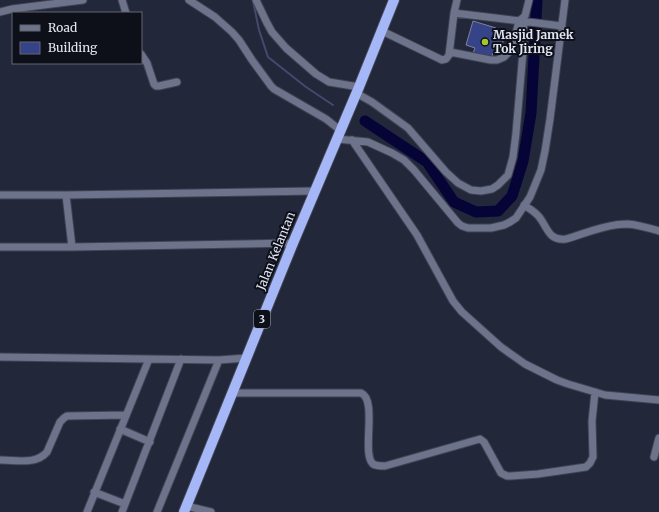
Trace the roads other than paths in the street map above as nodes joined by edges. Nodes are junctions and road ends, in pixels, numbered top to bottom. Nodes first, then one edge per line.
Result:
1 (83, 0) edge
2 (122, 0) edge
3 (189, 0) edge
4 (256, 0) edge
5 (394, 0) edge
6 (457, 0) edge
7 (529, 0) edge
8 (565, 0) edge
9 (0, 12) edge
10 (126, 12) edge
11 (454, 13) junction
12 (521, 22) junction
13 (562, 26) junction
14 (382, 31) junction
15 (450, 52) junction
16 (142, 56) edge
17 (178, 82) dead end
18 (357, 92) junction
19 (340, 132) junction
20 (352, 140) junction
21 (315, 191) junction
22 (0, 195) edge
23 (66, 195) junction
24 (524, 205) junction
25 (659, 231) edge
26 (293, 243) junction
27 (0, 247) edge
28 (72, 247) junction
29 (0, 357) edge
30 (246, 358) junction
31 (149, 359) junction
32 (181, 359) junction
33 (219, 360) junction
34 (596, 392) junction
35 (232, 393) junction
36 (659, 400) edge
37 (126, 415) junction
38 (120, 429) junction
39 (659, 438) edge
40 (150, 442) junction
41 (654, 457) dead end
42 (0, 460) edge
43 (94, 492) junction
44 (125, 504) junction
45 (185, 509) edge
46 (87, 512) edge
47 (122, 512) edge
48 (158, 512) edge
49 (209, 512) edge

1 - 9 street
2 - 10 street
3 - 19 street
4 - 18 street
5 - 14 highway, Jalan Kelantan / 3
6 - 11 street
7 - 12 street
8 - 13 street
11 - 12 street
11 - 15 street
12 - 13 street
12 - 15 street
12 - 18 street
13 - 24 street
14 - 15 street
14 - 18 highway, Jalan Kelantan / 3
16 - 17 street
18 - 19 highway, Jalan Kelantan / 3
19 - 20 street
19 - 21 highway, Jalan Kelantan / 3
20 - 24 street
20 - 34 street
21 - 23 street
21 - 26 highway, Jalan Kelantan / 3
22 - 23 street
23 - 28 street
24 - 25 street
26 - 28 street
26 - 30 highway, Jalan Kelantan / 3
27 - 28 street
29 - 31 street
30 - 33 street
30 - 35 highway, Jalan Kelantan / 3
31 - 32 street
31 - 37 street
32 - 33 street
32 - 40 street
33 - 48 street
34 - 35 street
34 - 36 street
35 - 45 highway, Jalan Kelantan / 3
37 - 38 street
37 - 42 street
38 - 40 street
38 - 43 street
39 - 41 street
40 - 44 street
43 - 44 street
43 - 46 street
44 - 47 street
45 - 49 street

